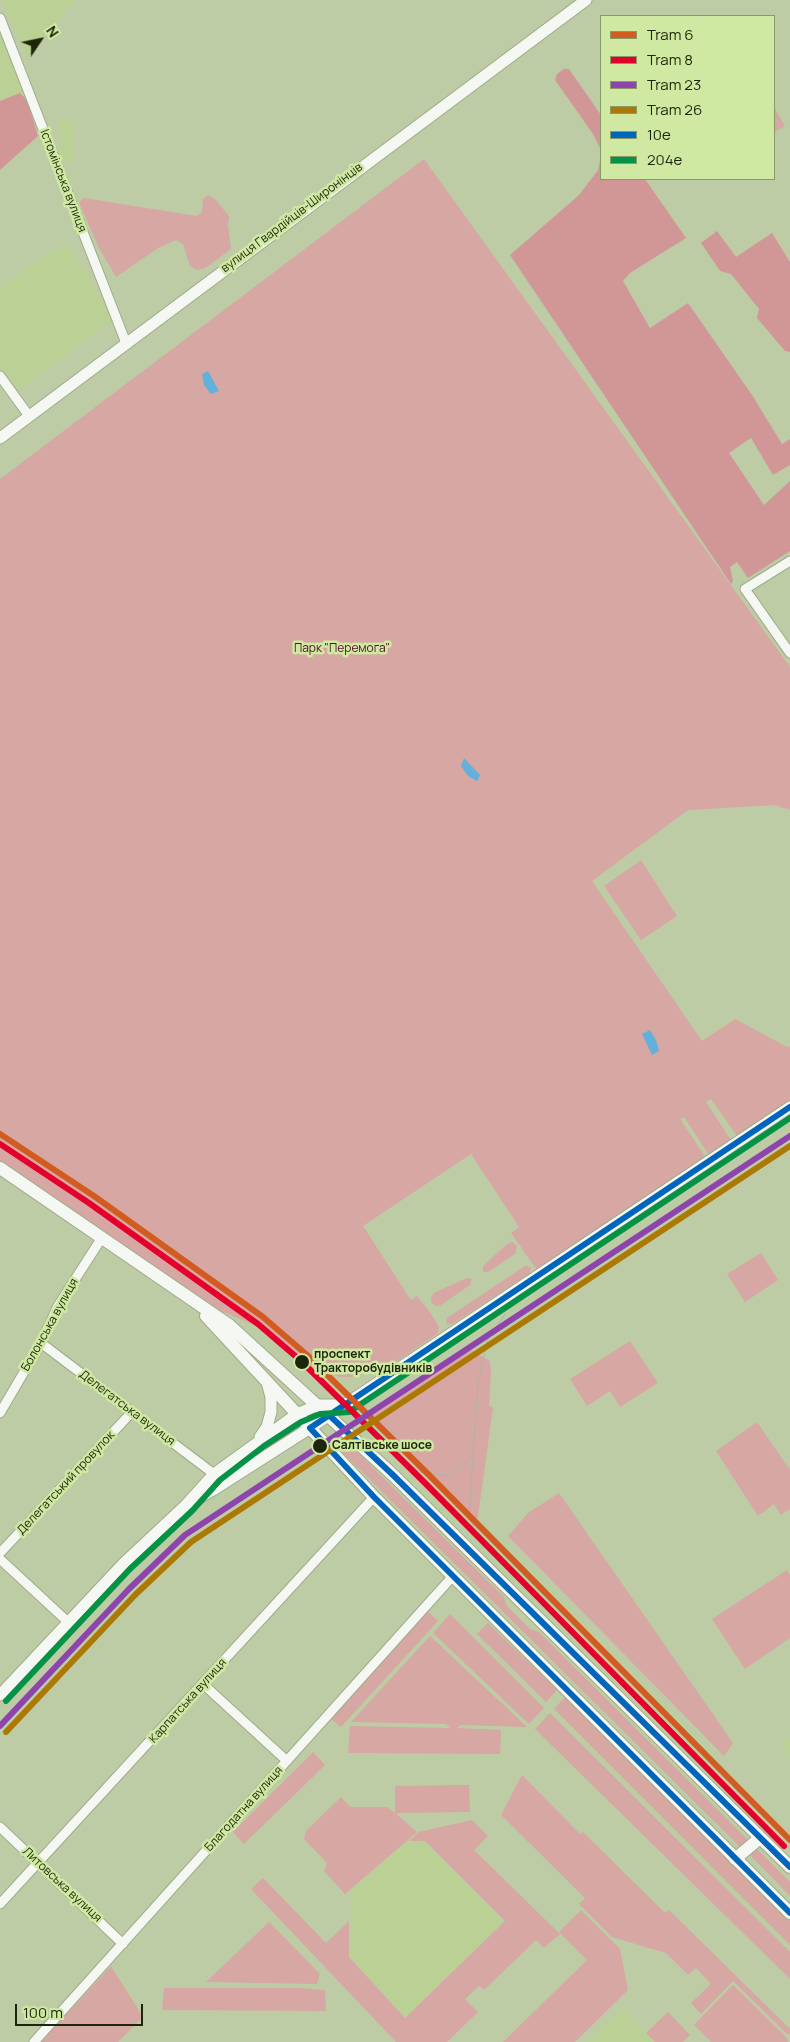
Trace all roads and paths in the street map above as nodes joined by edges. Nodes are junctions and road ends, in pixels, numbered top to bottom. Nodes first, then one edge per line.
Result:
1 (586, 0) edge
2 (0, 18) edge
3 (126, 343) junction
4 (0, 376) edge
5 (29, 416) junction
6 (0, 438) edge
7 (790, 561) edge
8 (790, 654) edge
9 (790, 1106) edge
10 (0, 1168) edge
11 (101, 1239) junction
12 (179, 1290) junction
13 (41, 1343) junction
14 (267, 1382) junction
15 (318, 1405) junction
16 (344, 1405) junction
17 (0, 1413) edge
18 (131, 1413) junction
19 (297, 1414) junction
20 (329, 1415) junction
21 (310, 1428) junction
22 (258, 1439) junction
23 (214, 1474) junction
24 (374, 1497) junction
25 (186, 1504) junction
26 (0, 1553) edge
27 (0, 1559) edge
28 (453, 1576) junction
29 (68, 1622) junction
30 (203, 1684) junction
31 (0, 1695) edge
32 (287, 1761) junction
33 (0, 1827) edge
34 (760, 1838) junction
35 (735, 1858) junction
36 (39, 1864) junction
37 (790, 1867) edge
38 (0, 1904) edge
39 (790, 1913) edge
40 (123, 1944) junction
41 (34, 2042) edge

1 - 3 main road, вулиця Гвардійців-Широнінців
2 - 3 street, Істомінська вулиця
3 - 5 main road, вулиця Гвардійців-Широнінців
4 - 5 street
5 - 6 main road, вулиця Гвардійців-Широнінців
7 - 8 street
9 - 16 main road
10 - 11 main road
11 - 12 main road
11 - 13 street, Болонська вулиця
12 - 14 main road
12 - 15 main road
13 - 17 street, Болонська вулиця
13 - 18 street, Делегатська вулиця
14 - 19 main road
14 - 22 main road
15 - 16 main road
15 - 19 main road
15 - 20 main road
16 - 20 main road
18 - 23 street, Делегатська вулиця
18 - 26 street, Делегатський провулок
19 - 21 main road
19 - 22 main road
20 - 21 main road
20 - 34 main road
21 - 24 main road
21 - 25 main road
22 - 23 main road
23 - 25 main road
24 - 28 main road
24 - 30 street, Карпатська вулиця
25 - 29 main road
27 - 29 street
28 - 32 street, Благодатна вулиця
28 - 35 main road
29 - 31 main road
30 - 32 street
30 - 36 street, Карпатська вулиця
32 - 40 street, Благодатна вулиця
33 - 36 street, Литовська вулиця
34 - 35 main road
34 - 37 main road
35 - 39 main road
36 - 38 street, Карпатська вулиця
36 - 40 street, Литовська вулиця
40 - 41 street, Благодатна вулиця

